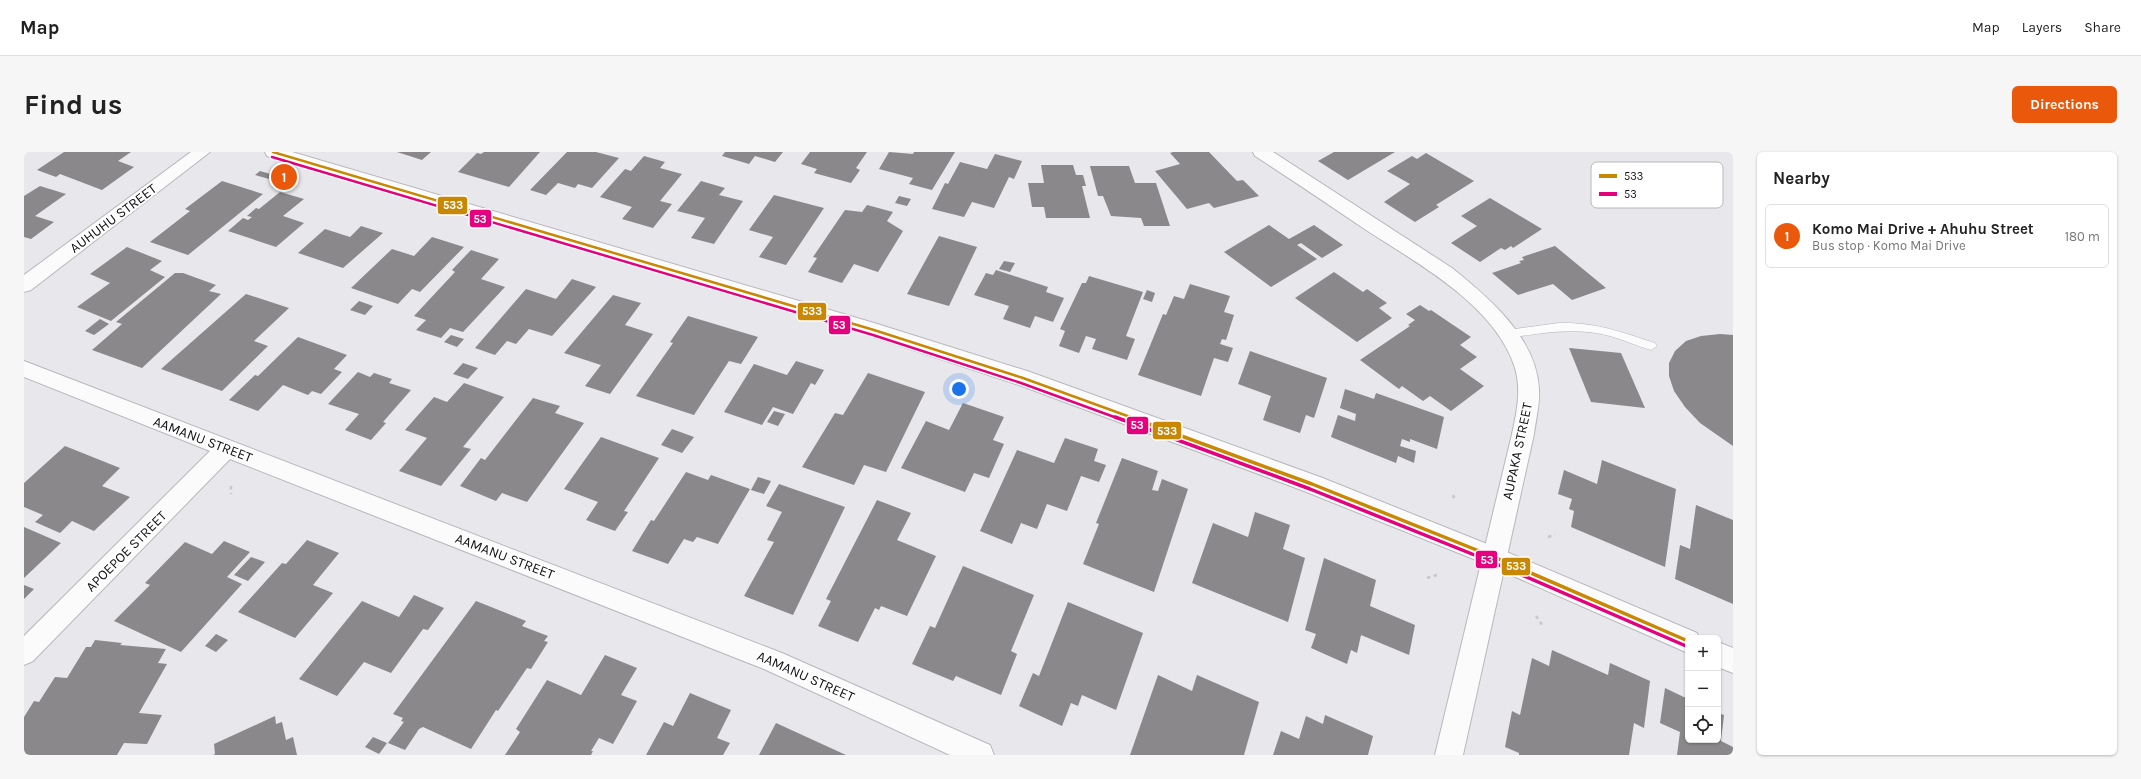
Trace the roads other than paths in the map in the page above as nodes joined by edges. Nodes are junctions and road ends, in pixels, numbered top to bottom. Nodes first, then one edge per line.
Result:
1 (202, 152) edge
2 (273, 152) edge
3 (1261, 152) edge
4 (24, 285) edge
5 (1508, 334) junction
6 (1651, 346) dead end
7 (24, 369) edge
8 (227, 448) junction
9 (1494, 557) junction
10 (1685, 640) edge
11 (24, 653) edge
12 (1721, 655) edge
13 (1733, 661) edge
14 (980, 755) edge
15 (1449, 755) edge

1 - 4 street, AUHUHU STREET
2 - 9 street
3 - 5 street, AUPAKA STREET
5 - 6 lane
5 - 9 street, AUPAKA STREET
7 - 8 street, AAMANU STREET
8 - 11 street, APOEPOE STREET
8 - 14 street, AAMANU STREET
9 - 10 street
9 - 15 street, AUPAKA STREET
12 - 13 street

